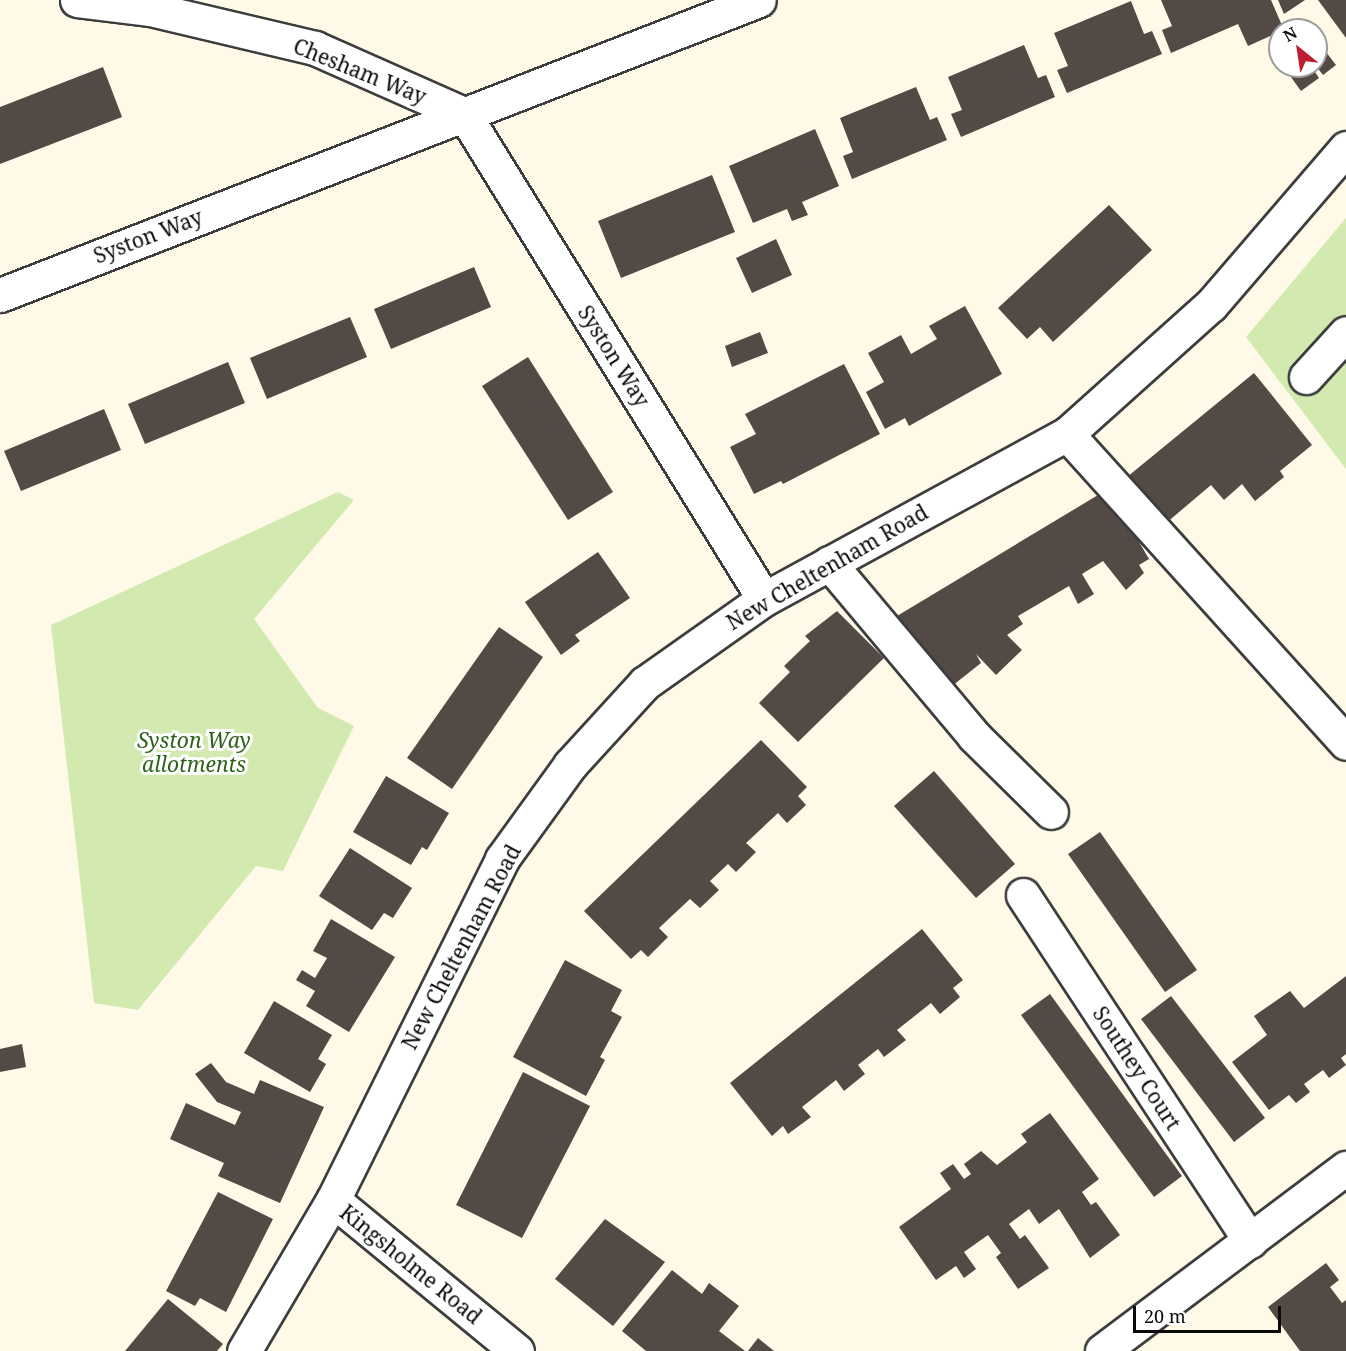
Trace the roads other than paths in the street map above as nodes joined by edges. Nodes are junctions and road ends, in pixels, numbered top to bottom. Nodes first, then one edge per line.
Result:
1 (77, 0) edge
2 (759, 0) edge
3 (464, 114) junction
4 (1346, 148) edge
5 (0, 295) edge
6 (1346, 333) edge
7 (1306, 377) dead end
8 (1067, 434) junction
9 (829, 563) junction
10 (764, 599) junction
11 (1346, 743) edge
12 (1051, 812) dead end
13 (1023, 895) dead end
14 (1346, 1168) edge
15 (333, 1200) junction
16 (1250, 1241) junction
17 (244, 1351) edge
18 (518, 1351) edge
19 (1102, 1351) edge

1 - 3 street, Chesham Way
2 - 3 street, Syston Way
3 - 5 street, Syston Way
3 - 10 street, Syston Way
4 - 8 street, New Cheltenham Road
6 - 7 street
8 - 9 street, New Cheltenham Road
8 - 11 street
9 - 10 street, New Cheltenham Road
9 - 12 street
10 - 15 street, New Cheltenham Road
13 - 16 street, Southey Court
14 - 16 street
15 - 17 street, New Cheltenham Road
15 - 18 street, Kingsholme Road
16 - 19 street

